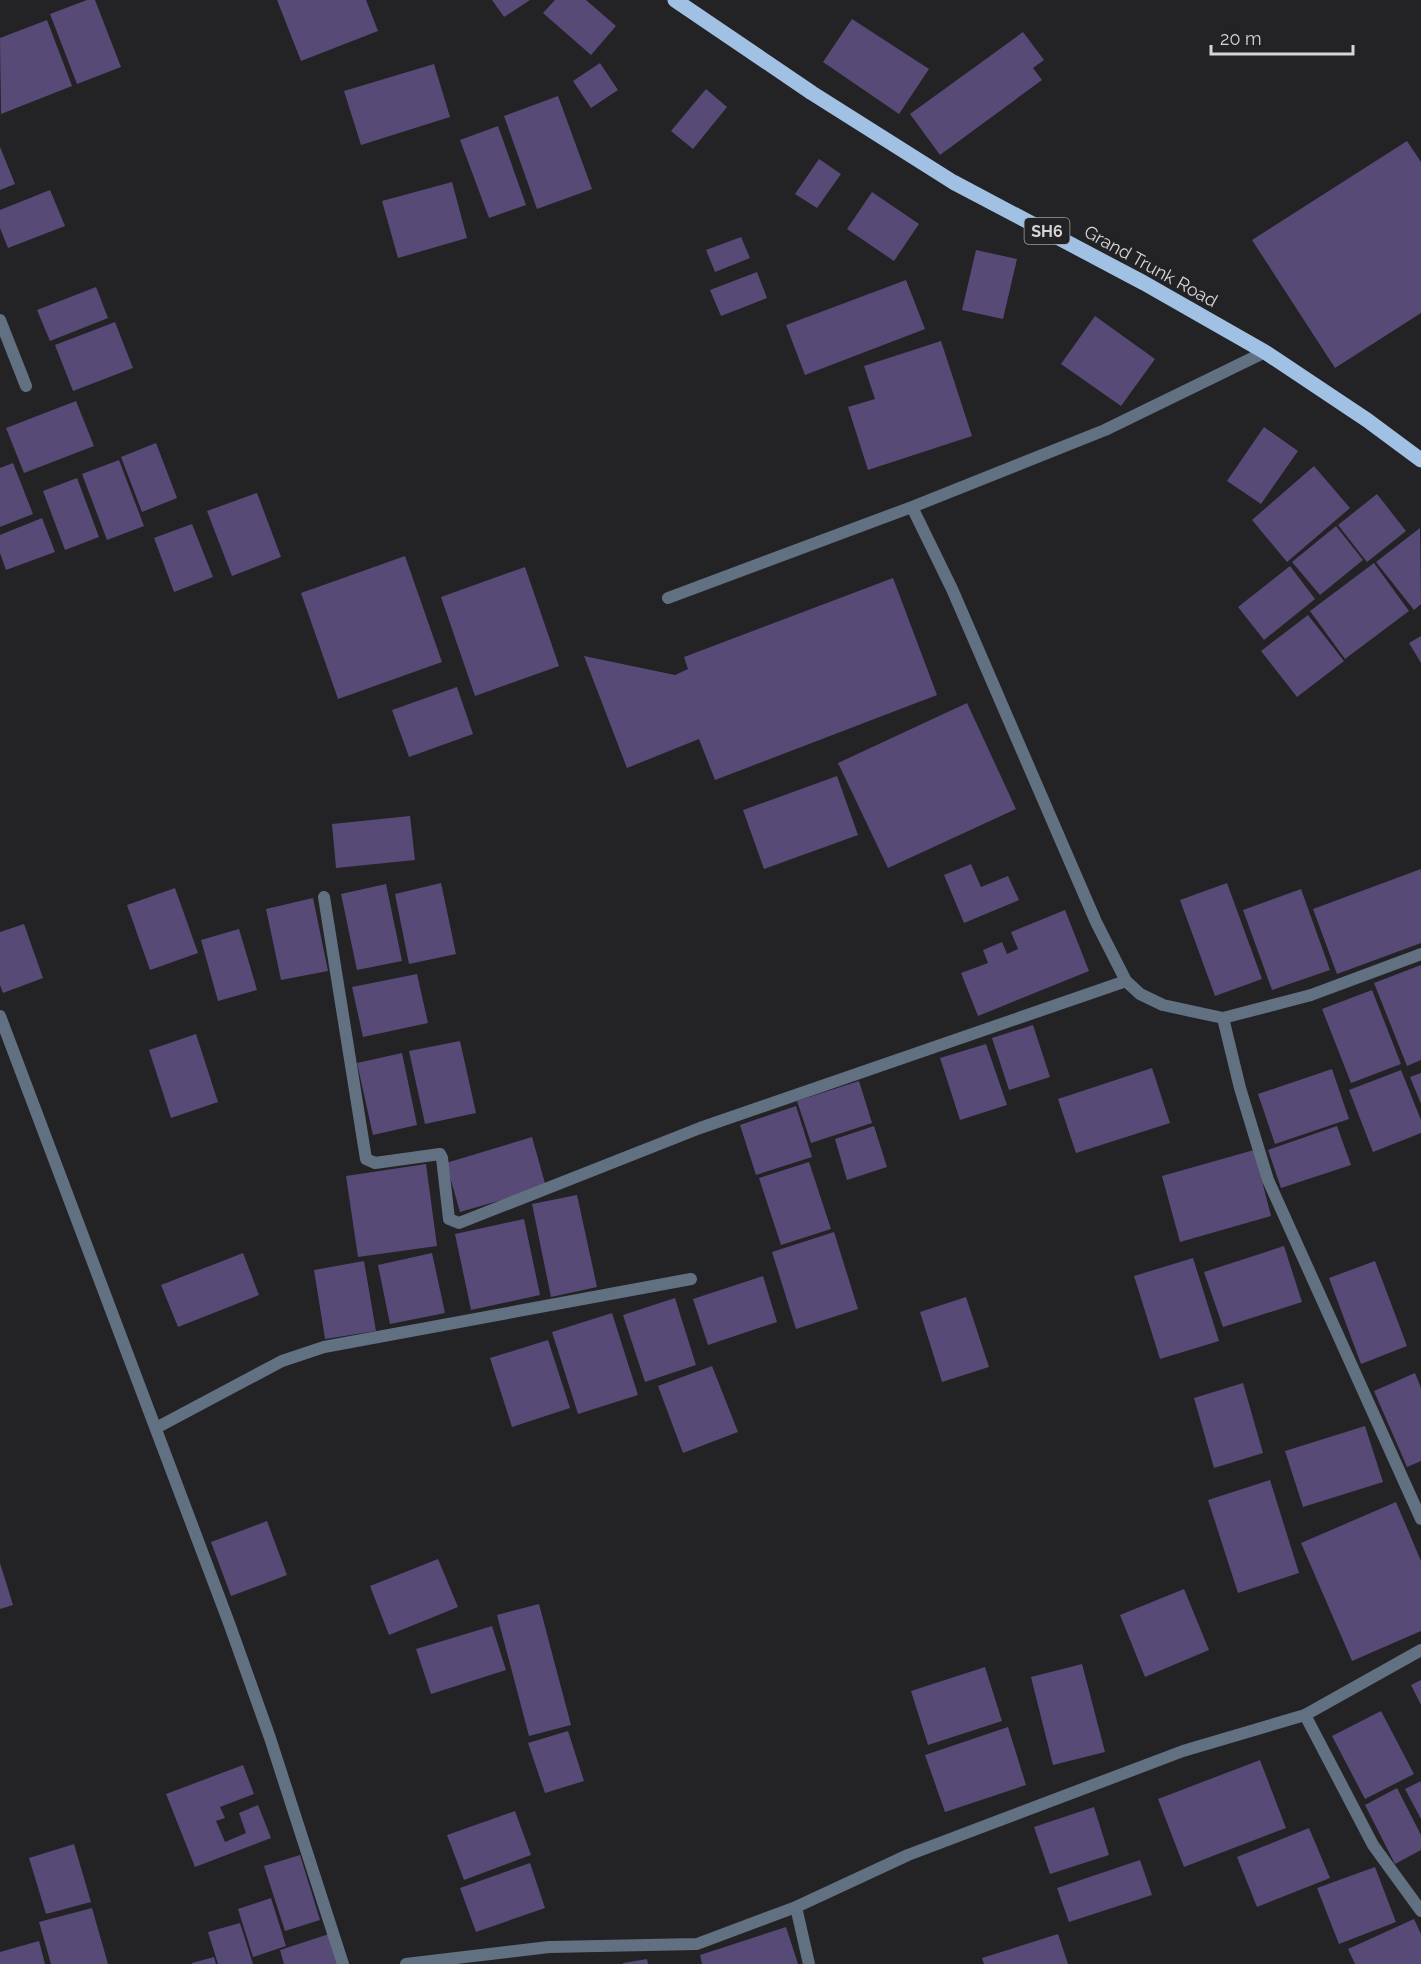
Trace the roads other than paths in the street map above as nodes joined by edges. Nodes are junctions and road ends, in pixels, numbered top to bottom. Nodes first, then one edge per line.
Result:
1 (675, 0) edge
2 (0, 320) edge
3 (1265, 352) junction
4 (27, 386) dead end
5 (1421, 460) edge
6 (912, 507) junction
7 (668, 598) dead end
8 (324, 897) dead end
9 (1421, 954) edge
10 (1126, 981) junction
11 (0, 1016) edge
12 (1223, 1018) junction
13 (692, 1279) dead end
14 (156, 1428) junction
15 (1421, 1519) edge
16 (1421, 1650) edge
17 (1305, 1715) junction
18 (796, 1907) junction
19 (1420, 1910) edge
20 (343, 1964) edge
21 (406, 1964) edge
22 (809, 1964) edge

1 - 3 main road, Grand Trunk Road / SH6
2 - 4 street
3 - 5 main road, Grand Trunk Road / SH6
3 - 6 street
6 - 7 street
6 - 10 street
8 - 10 street
9 - 12 street
10 - 12 street
11 - 14 street
12 - 15 street
13 - 14 street
14 - 20 street
16 - 17 street
17 - 18 street
17 - 19 street
18 - 21 street
18 - 22 street

